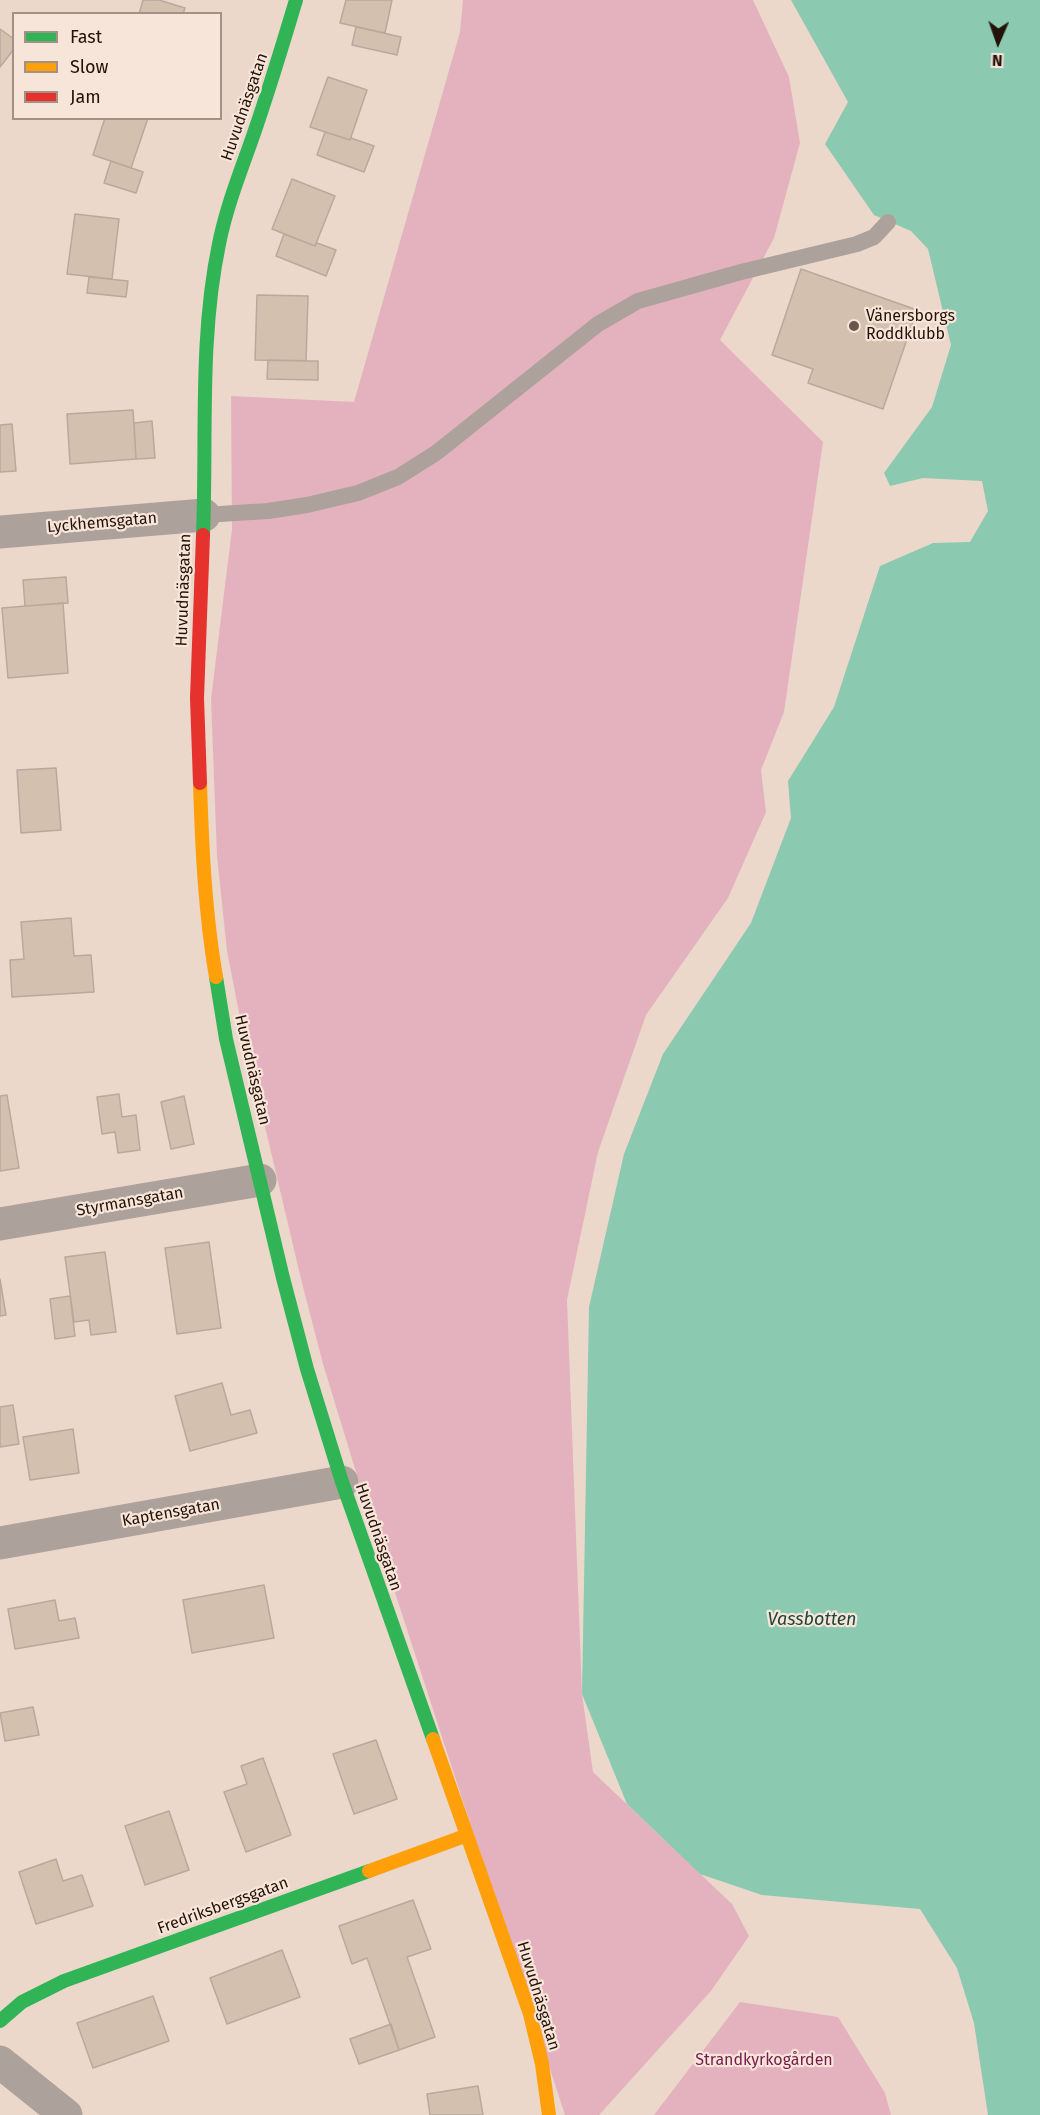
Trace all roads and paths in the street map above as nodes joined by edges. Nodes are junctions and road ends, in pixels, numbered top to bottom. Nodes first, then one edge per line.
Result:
1 (296, 0) edge
2 (888, 222) dead end
3 (204, 515) junction
4 (0, 532) edge
5 (260, 1180) junction
6 (0, 1224) edge
7 (342, 1482) junction
8 (0, 1543) edge
9 (465, 1836) junction
10 (0, 2020) edge
11 (0, 2062) edge
12 (66, 2115) edge
13 (549, 2115) edge

1 - 3 street, Huvudnäsgatan
2 - 3 lane
3 - 4 street, Lyckhemsgatan
3 - 5 street, Huvudnäsgatan
5 - 6 street, Styrmansgatan
5 - 7 street, Huvudnäsgatan
7 - 8 street, Kaptensgatan
7 - 9 street, Huvudnäsgatan
9 - 10 street, Fredriksbergsgatan
9 - 13 street, Huvudnäsgatan
11 - 12 street

